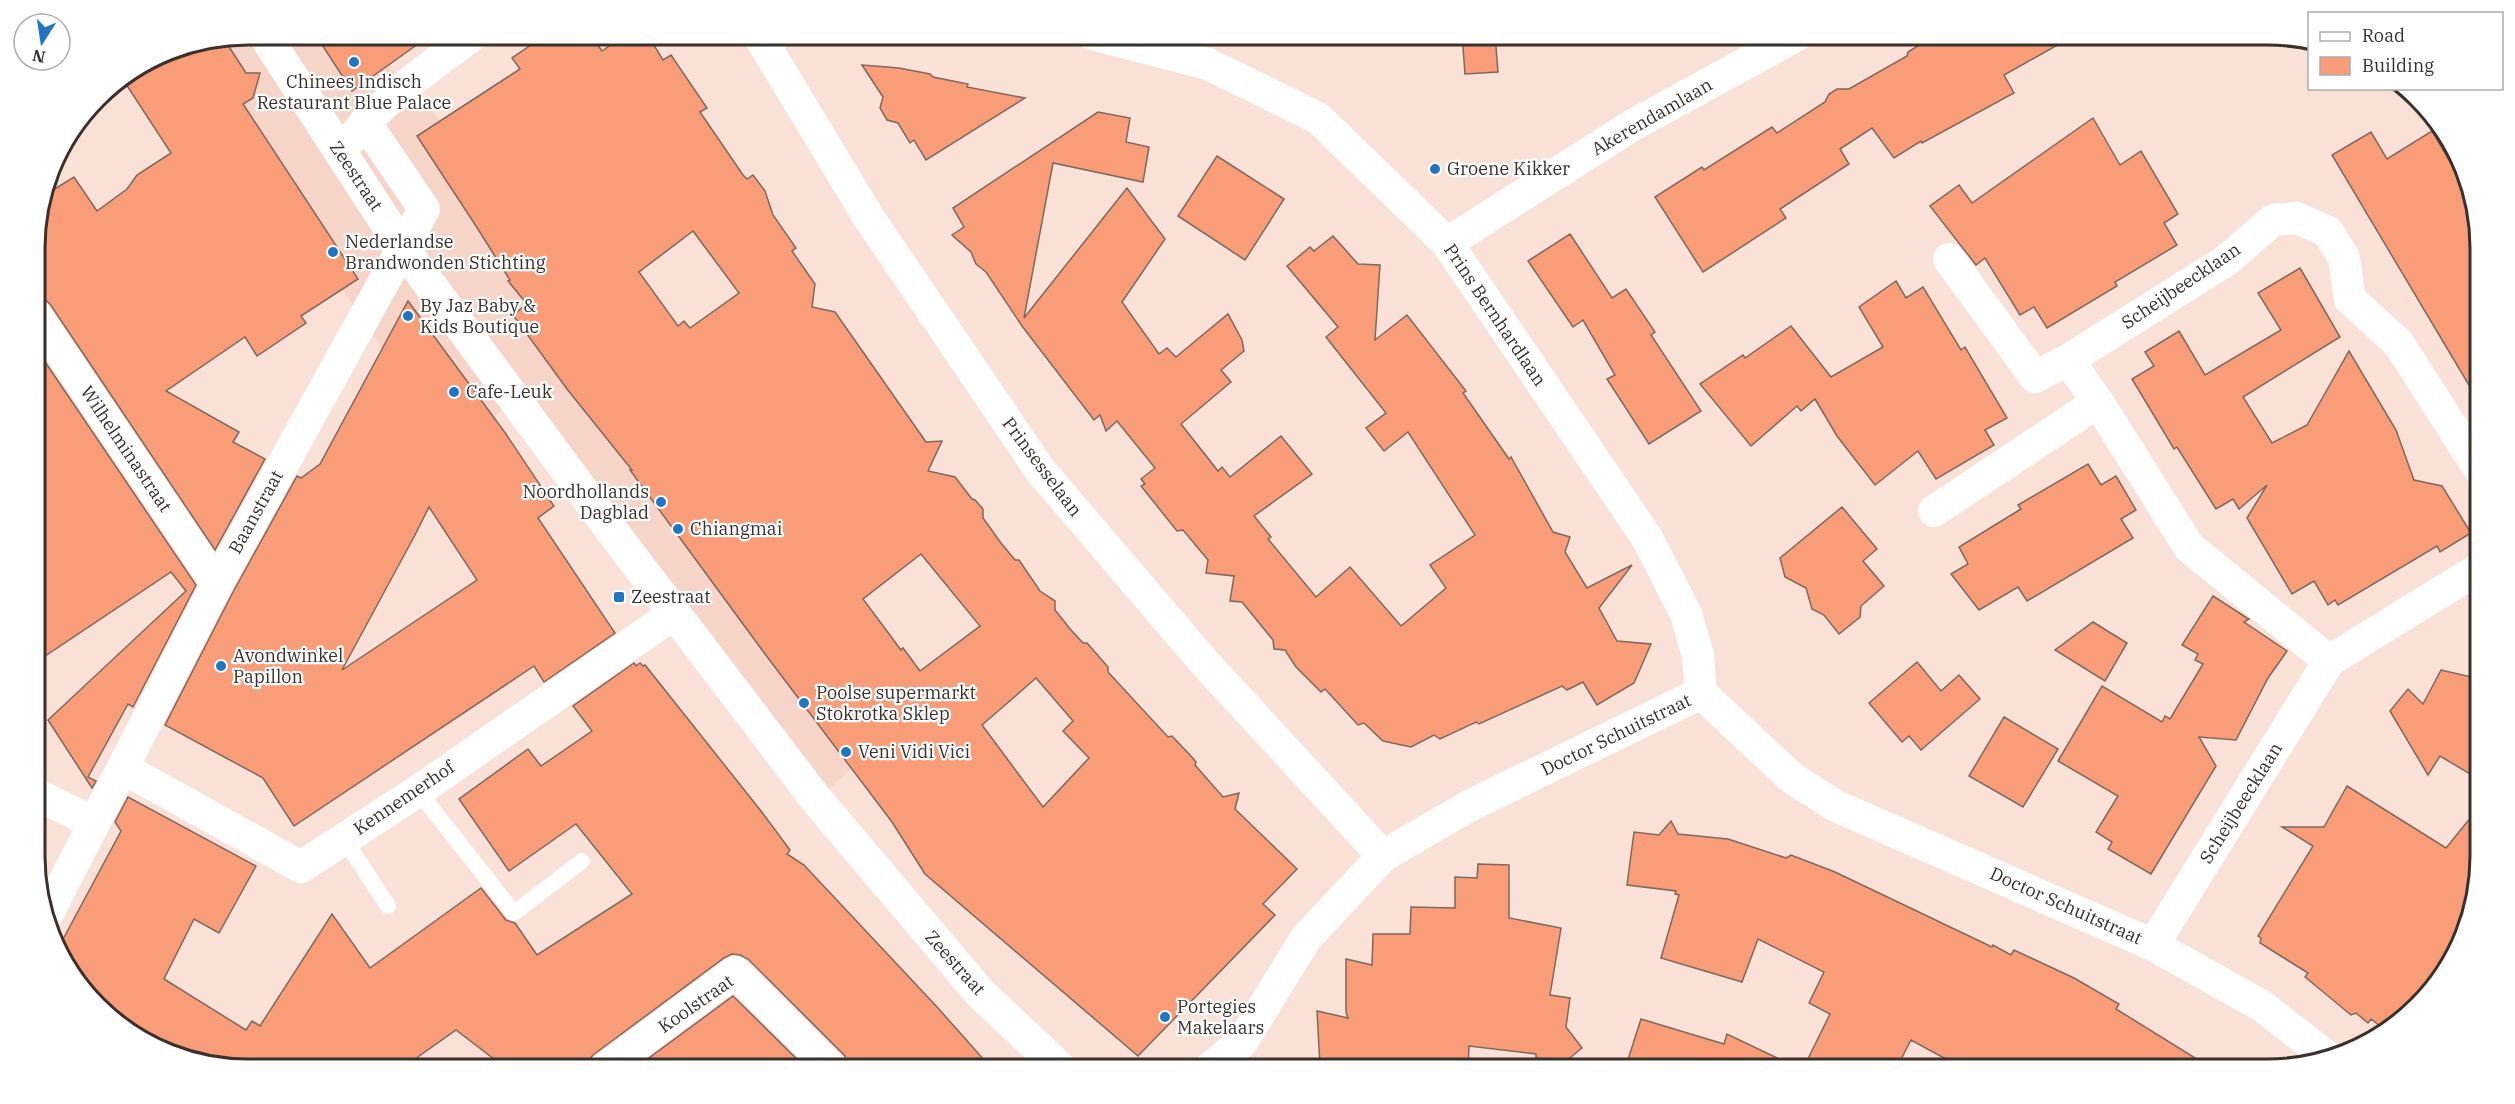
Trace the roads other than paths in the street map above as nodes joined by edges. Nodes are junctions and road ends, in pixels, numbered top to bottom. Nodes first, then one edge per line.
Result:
1 (271, 45) edge
2 (459, 45) edge
3 (765, 45) edge
4 (1135, 45) edge
5 (1779, 45) edge
6 (365, 122) junction
7 (340, 153) junction
8 (1447, 243) junction
9 (402, 246) junction
10 (1949, 260) dead end
11 (45, 329) edge
12 (2068, 360) junction
13 (2098, 402) junction
14 (2470, 455) edge
15 (1934, 511) dead end
16 (2470, 574) edge
17 (217, 584) junction
18 (675, 613) junction
19 (2329, 660) junction
20 (1701, 693) junction
21 (123, 768) junction
22 (418, 791) junction
23 (45, 798) edge
24 (94, 823) junction
25 (344, 839) junction
26 (1383, 856) junction
27 (582, 861) dead end
28 (51, 906) edge
29 (388, 906) dead end
30 (2153, 945) junction
31 (2321, 1052) edge
32 (618, 1059) edge
33 (822, 1059) edge
34 (1050, 1059) edge
35 (1221, 1059) edge

1 - 7 street, Zeestraat
2 - 6 street
3 - 26 street, Prinsesselaan
4 - 8 street, Prins Bernhardlaan
5 - 8 street, Akerendamlaan
6 - 7 street
6 - 9 street, Baanstraat
7 - 9 street, Zeestraat
8 - 20 street, Prins Bernhardlaan
9 - 17 street, Baanstraat
9 - 18 street, Zeestraat
10 - 12 street, Scheijbeecklaan
11 - 17 street, Wilhelminastraat
12 - 13 street
12 - 14 street, Scheijbeecklaan
13 - 15 street
13 - 19 street
16 - 19 street, Scheijbeecklaan
17 - 21 street, Baanstraat
18 - 22 street, Kennemerhof
18 - 34 street, Zeestraat
19 - 30 street, Scheijbeecklaan
20 - 26 street, Doctor Schuitstraat
20 - 30 street, Doctor Schuitstraat
21 - 24 street, Baanstraat
21 - 25 street, Kennemerhof
22 - 25 street, Kennemerhof
22 - 27 lane
23 - 24 street
24 - 28 street, Baanstraat
25 - 29 lane
26 - 35 street, Doctor Schuitstraat
30 - 31 street, Doctor Schuitstraat
32 - 33 street, Koolstraat

